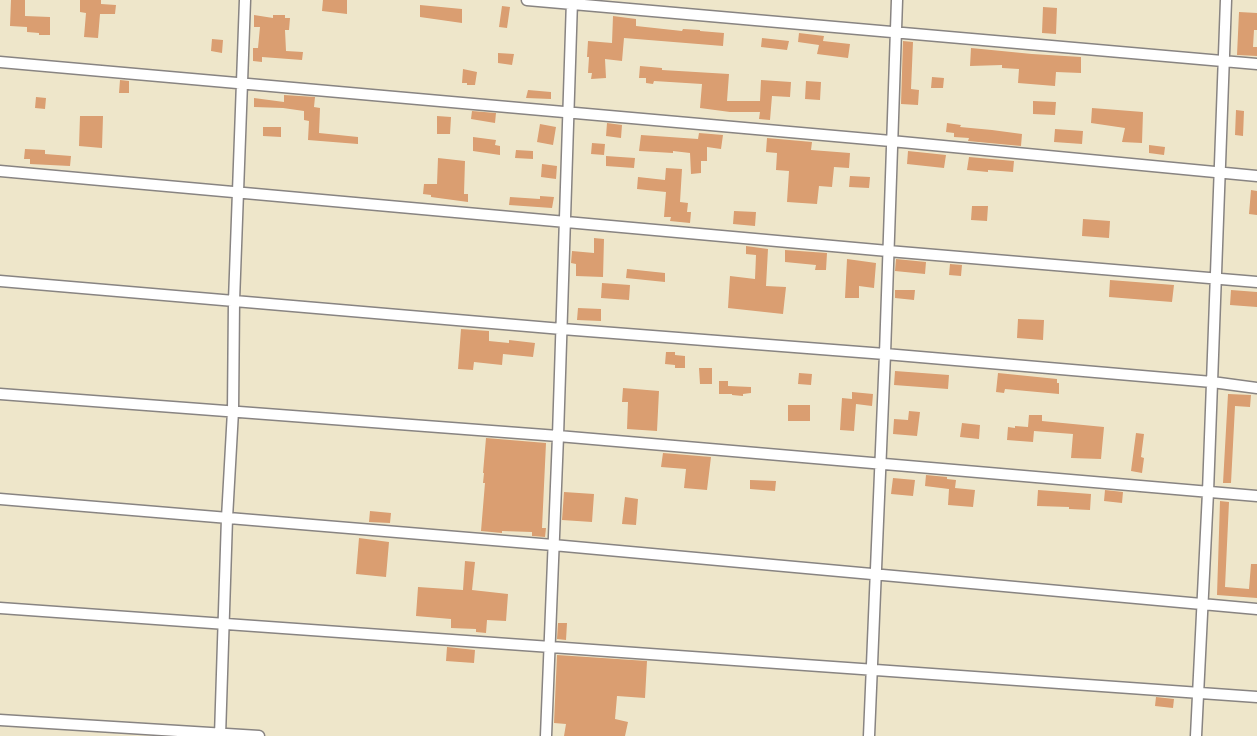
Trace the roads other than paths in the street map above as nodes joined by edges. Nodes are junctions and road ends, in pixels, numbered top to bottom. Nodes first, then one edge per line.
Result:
1 (245, 0) edge
2 (527, 0) edge
3 (897, 0) edge
4 (1226, 0) edge
5 (572, 2) edge
6 (896, 33) junction
7 (0, 62) edge
8 (1224, 62) junction
9 (1257, 64) edge
10 (242, 83) junction
11 (569, 111) junction
12 (891, 141) junction
13 (0, 171) edge
14 (1220, 173) junction
15 (1257, 176) edge
16 (238, 193) junction
17 (565, 221) junction
18 (888, 251) junction
19 (1216, 278) junction
20 (0, 281) edge
21 (1257, 282) edge
22 (234, 301) junction
23 (562, 329) junction
24 (885, 354) junction
25 (1212, 382) junction
26 (1257, 388) edge
27 (0, 394) edge
28 (233, 411) junction
29 (558, 436) junction
30 (880, 463) junction
31 (1208, 492) junction
32 (1257, 496) edge
33 (0, 499) edge
34 (227, 518) junction
35 (553, 546) junction
36 (876, 575) junction
37 (1202, 604) junction
38 (0, 608) edge
39 (1257, 609) edge
40 (224, 624) junction
41 (549, 646) junction
42 (872, 669) junction
43 (1198, 692) junction
44 (1257, 696) edge
45 (0, 720) edge
46 (220, 735) edge
47 (259, 736) edge
48 (546, 736) edge
49 (869, 736) edge
50 (1197, 736) edge

1 - 10 street
2 - 5 street
3 - 6 street
4 - 8 street
5 - 6 street
5 - 11 street
6 - 8 street
6 - 12 street
7 - 10 street
8 - 9 street
8 - 14 street
10 - 11 street
10 - 16 street
11 - 12 street
11 - 17 street
12 - 14 street
12 - 18 street
13 - 16 street
14 - 15 street
14 - 19 street
16 - 17 street
16 - 22 street
17 - 18 street
17 - 23 street
18 - 19 street
18 - 24 street
19 - 21 street
19 - 25 street
20 - 22 street
22 - 23 street
22 - 28 street
23 - 24 street
23 - 29 street
24 - 25 street
24 - 30 street
25 - 26 street
25 - 31 street
27 - 28 street
28 - 29 street
28 - 34 street
29 - 30 street
29 - 35 street
30 - 31 street
30 - 36 street
31 - 32 street
31 - 37 street
33 - 34 street
34 - 35 street
34 - 40 street
35 - 36 street
35 - 41 street
36 - 37 street
36 - 42 street
37 - 39 street
37 - 43 street
38 - 40 street
40 - 41 street
40 - 46 street
41 - 42 street
41 - 48 street
42 - 43 street
42 - 49 street
43 - 44 street
43 - 50 street
45 - 46 street
46 - 47 street

